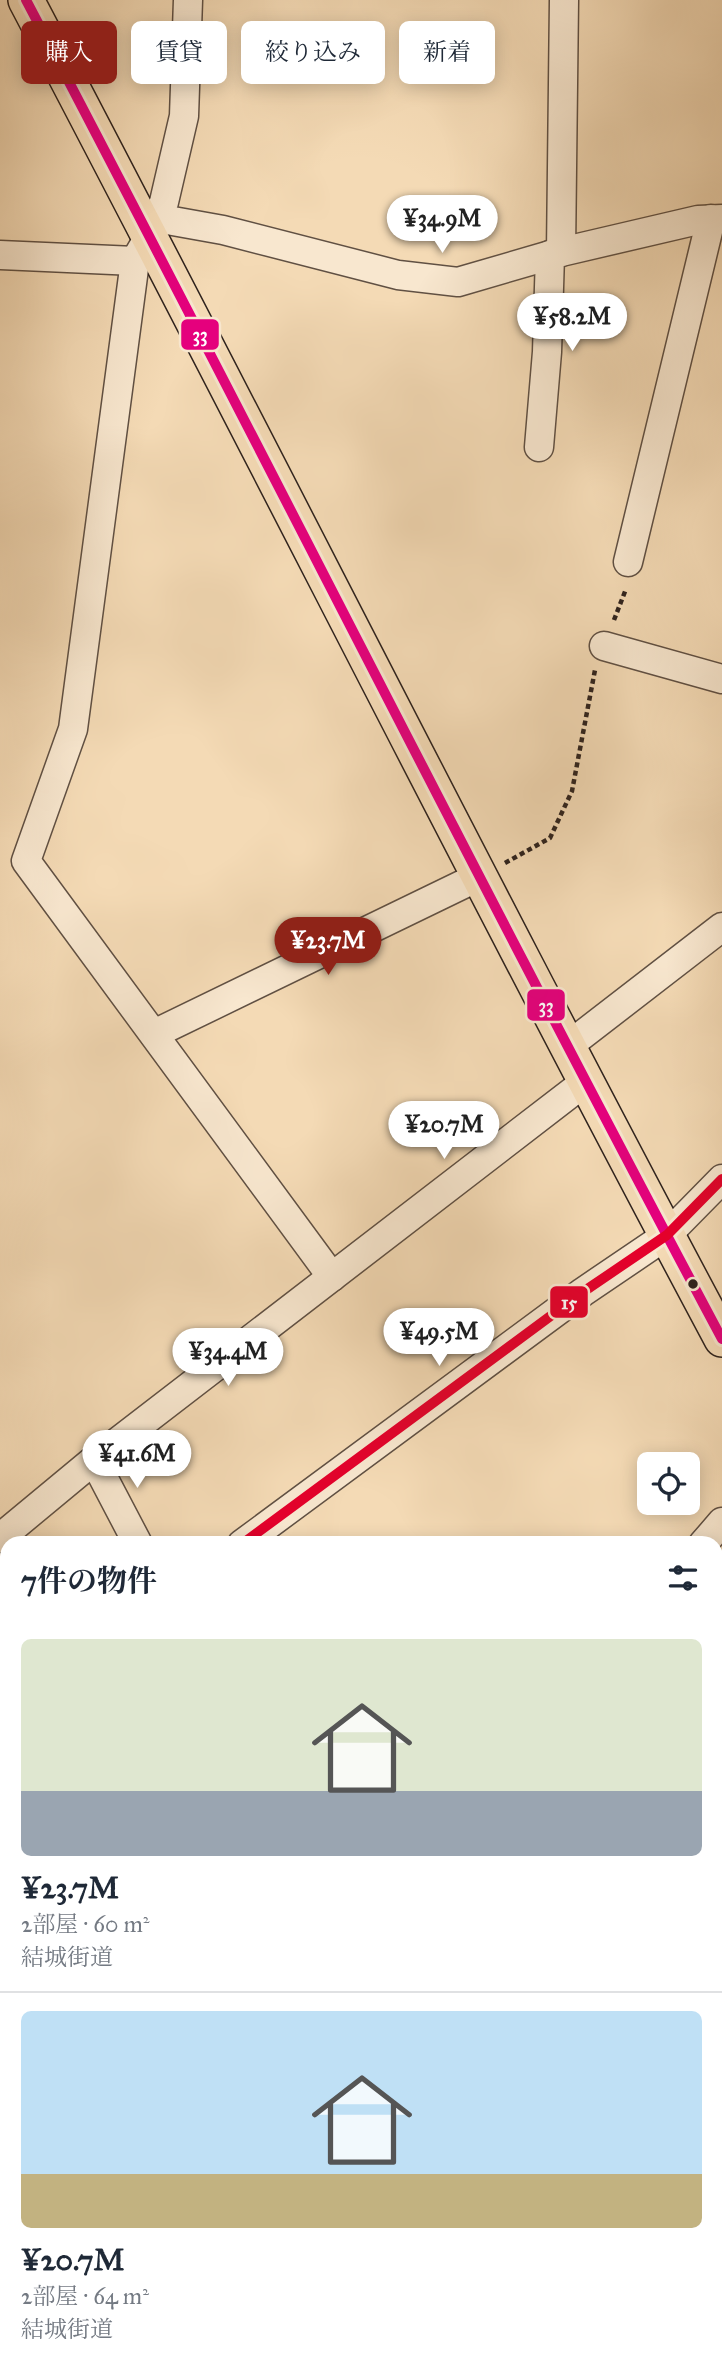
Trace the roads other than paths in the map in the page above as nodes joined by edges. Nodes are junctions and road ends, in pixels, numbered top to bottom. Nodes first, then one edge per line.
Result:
1 (26, 0) edge
2 (188, 0) edge
3 (564, 0) edge
4 (717, 219) edge
5 (147, 238) junction
6 (556, 253) junction
7 (0, 255) edge
8 (539, 447) dead end
9 (629, 557) road end
10 (604, 646) road end
11 (722, 679) edge
12 (480, 876) junction
13 (722, 927) edge
14 (154, 1034) junction
15 (568, 1046) junction
16 (585, 1082) junction
17 (722, 1179) edge
18 (667, 1235) junction
19 (332, 1278) junction
20 (722, 1339) edge
21 (94, 1460) junction
22 (722, 1522) edge
23 (2, 1536) edge
24 (134, 1536) edge
25 (253, 1536) edge
26 (710, 1536) edge

1 - 5 main road
2 - 5 street
3 - 6 street
4 - 6 street
4 - 9 street
5 - 6 street
5 - 7 street
5 - 12 main road
5 - 14 street
6 - 8 street
10 - 11 street
12 - 14 street
12 - 15 main road
13 - 15 street
14 - 19 street
15 - 16 main road
16 - 18 main road
16 - 19 street
17 - 18 street
18 - 20 main road
18 - 25 street
19 - 21 street
21 - 23 street
21 - 24 street
22 - 26 street

